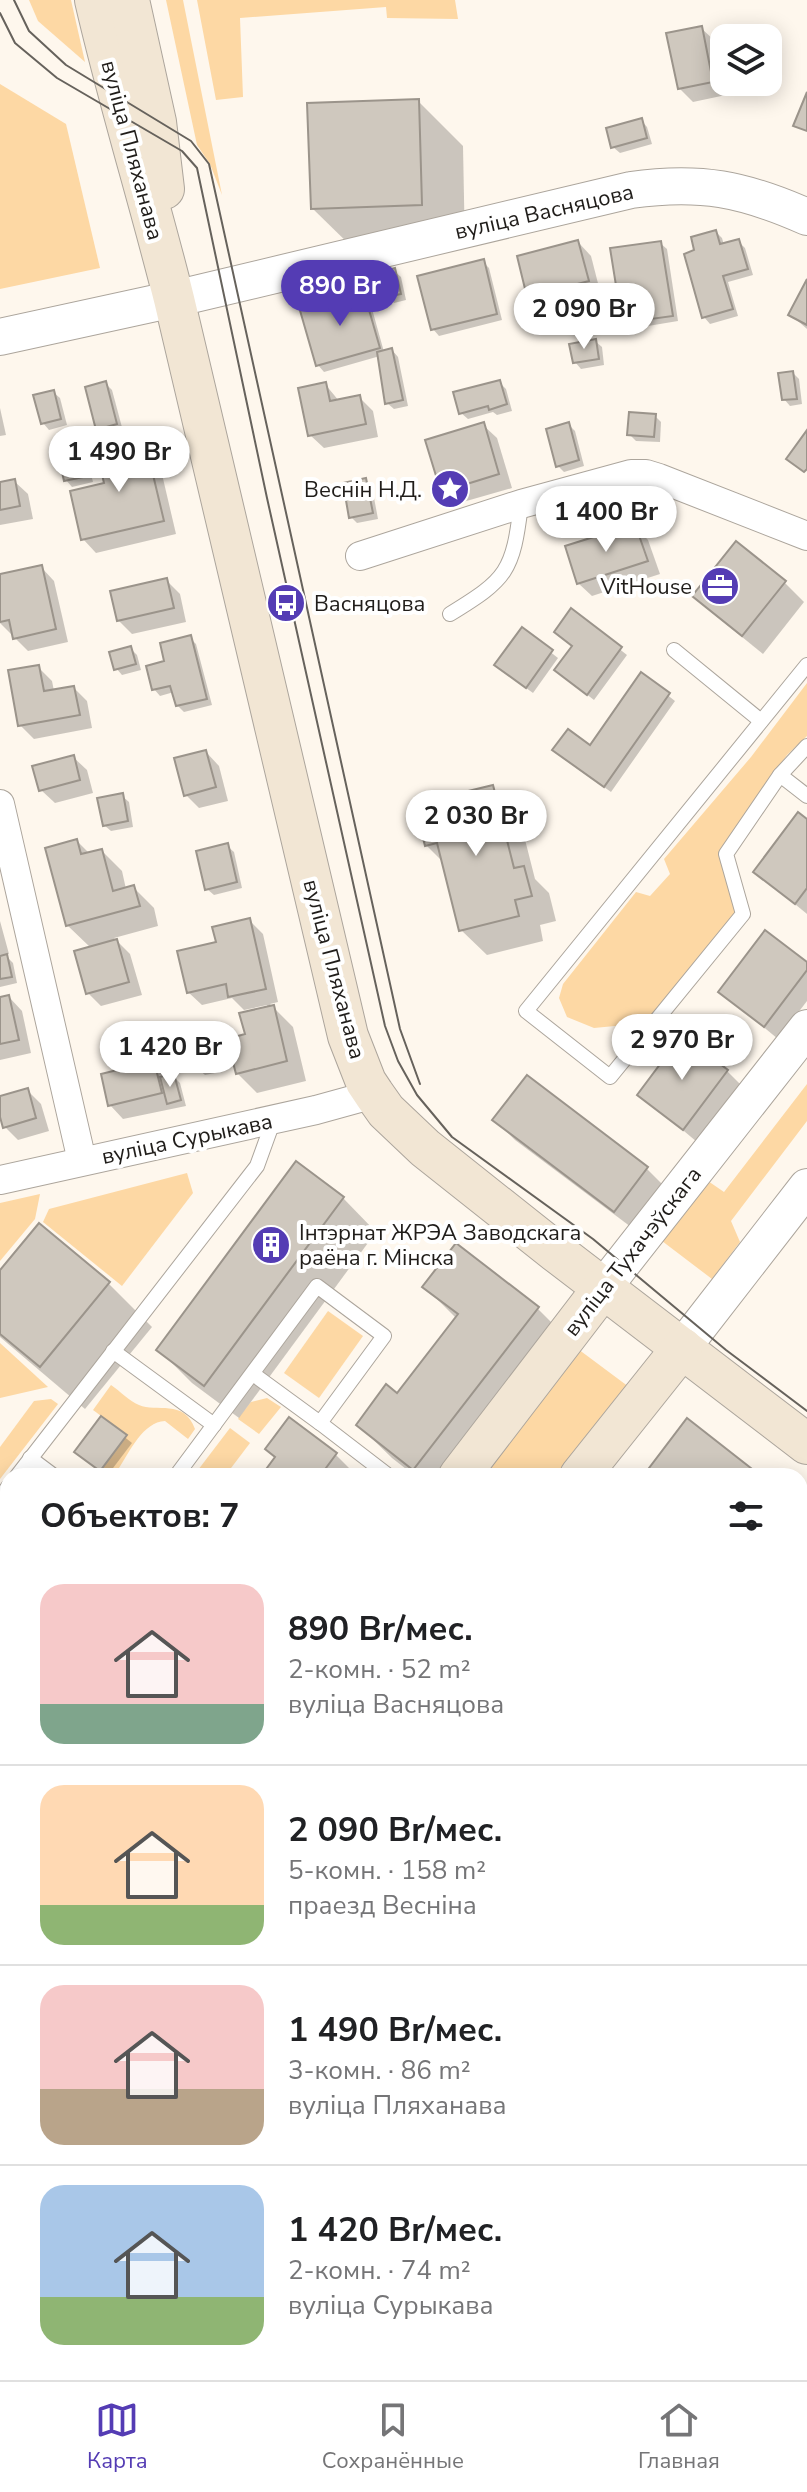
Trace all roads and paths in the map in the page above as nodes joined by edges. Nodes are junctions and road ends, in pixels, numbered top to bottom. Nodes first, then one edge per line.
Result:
1 (95, 0) edge
2 (129, 0) edge
3 (807, 217) edge
4 (174, 299) junction
5 (0, 337) edge
6 (521, 504) junction
7 (807, 536) edge
8 (360, 556) dead end
9 (450, 614) dead end
10 (674, 650) dead end
11 (807, 665) edge
12 (761, 721) junction
13 (807, 746) edge
14 (780, 775) junction
15 (807, 796) edge
16 (0, 804) edge
17 (807, 1028) edge
18 (374, 1094) junction
19 (274, 1119) junction
20 (82, 1161) junction
21 (0, 1180) edge
22 (807, 1187) edge
23 (603, 1288) junction
24 (682, 1348) junction
25 (113, 1351) junction
26 (253, 1374) junction
27 (320, 1423) junction
28 (214, 1425) junction
29 (807, 1444) edge
30 (30, 1458) junction
31 (23, 1468) edge
32 (43, 1468) edge
33 (182, 1468) edge
34 (379, 1468) edge
35 (465, 1468) edge
36 (586, 1468) edge

1 - 4 main road, вуліца Пляханава
2 - 4 main road, вуліца Пляханава
3 - 4 street, вуліца Васняцова
4 - 5 street, вуліца Васняцова
4 - 18 main road, вуліца Пляханава
6 - 7 street
6 - 8 street
6 - 9 lane
10 - 12 lane
11 - 12 lane
12 - 14 lane
13 - 14 lane
14 - 15 lane
16 - 20 street
17 - 23 street, вуліца Тухачэўскага
18 - 19 street, вуліца Сурыкава
18 - 23 main road, вуліца Пляханава
19 - 20 street, вуліца Сурыкава
19 - 25 lane
20 - 21 street, вуліца Сурыкава
22 - 24 street
23 - 24 main road, вуліца Пляханава
23 - 35 main road, вуліца Тухачэўскага
24 - 29 main road, вуліца Пляханава
24 - 36 main road
25 - 28 lane
25 - 30 lane
26 - 27 lane
26 - 27 lane
26 - 28 lane
27 - 34 lane
28 - 33 lane
30 - 31 lane
30 - 32 lane

